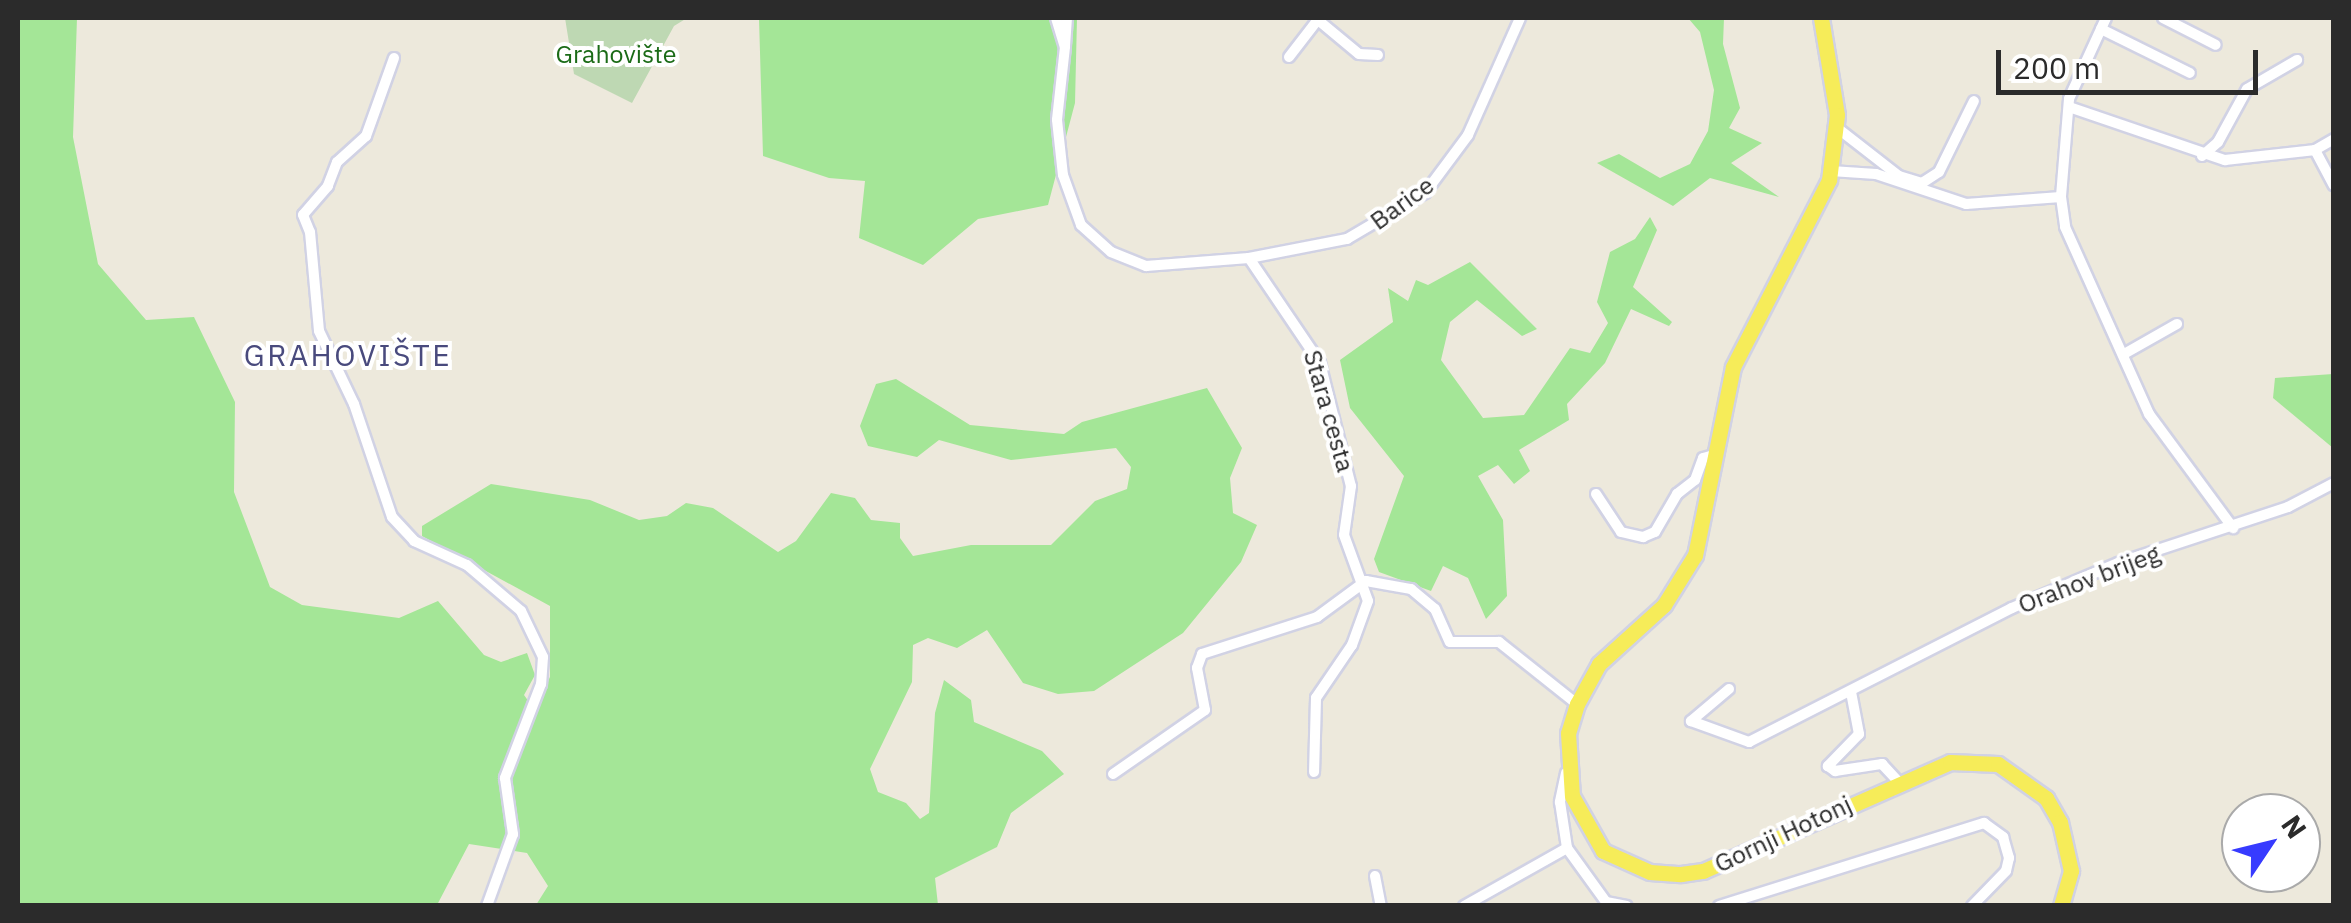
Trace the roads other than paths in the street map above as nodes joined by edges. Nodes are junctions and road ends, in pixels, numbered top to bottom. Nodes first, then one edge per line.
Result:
1 (1056, 18) edge
2 (1067, 18) edge
3 (1520, 18) edge
4 (1821, 18) edge
5 (2162, 18) edge
6 (1319, 19) edge
7 (2103, 23) edge
8 (2216, 45) dead end
9 (1065, 46) junction
10 (1378, 55) dead end
11 (1288, 56) dead end
12 (394, 58) dead end
13 (2296, 60) dead end
14 (2190, 73) dead end
15 (1974, 101) dead end
16 (2068, 107) junction
17 (1836, 127) junction
18 (2334, 139) edge
19 (2315, 150) junction
20 (2202, 156) junction
21 (1831, 171) junction
22 (2334, 184) edge
23 (2061, 197) junction
24 (1249, 258) junction
25 (2177, 324) dead end
26 (2124, 354) junction
27 (1714, 455) junction
28 (2334, 483) edge
29 (1596, 494) dead end
30 (2234, 528) junction
31 (1366, 581) junction
32 (1729, 690) dead end
33 (1851, 692) junction
34 (1577, 704) junction
35 (1314, 772) dead end
36 (1566, 772) junction
37 (1114, 774) dead end
38 (1898, 781) junction
39 (1567, 848) junction
40 (1375, 876) dead end
41 (1608, 904) edge
42 (488, 906) edge
43 (1381, 906) edge
44 (1464, 906) edge
45 (1627, 906) edge
46 (1719, 906) edge
47 (1972, 906) edge
48 (2062, 906) edge

1 - 9 street
2 - 9 street
3 - 24 street, Barice
4 - 17 main road, Gornji Hotonj
5 - 8 street
6 - 10 street
6 - 11 street
7 - 14 street
7 - 16 street
9 - 24 street
12 - 42 street
13 - 20 street
15 - 17 street
16 - 20 street
16 - 23 street
17 - 21 main road, Gornji Hotonj
18 - 19 street
19 - 20 street
19 - 22 street
21 - 23 street
21 - 27 main road, Gornji Hotonj
23 - 26 street
24 - 31 street, Stara cesta
25 - 26 street
26 - 30 street
27 - 29 street
27 - 34 main road, Gornji Hotonj
28 - 30 street, Orahov brijeg
30 - 33 street, Orahov brijeg
31 - 34 street
31 - 35 street
31 - 37 street
32 - 33 street, Orahov brijeg
33 - 38 street
34 - 36 main road, Gornji Hotonj
36 - 38 main road, Gornji Hotonj
36 - 39 street
38 - 48 main road, Gornji Hotonj
39 - 41 street
39 - 44 street
40 - 43 street
41 - 45 street
46 - 47 street

